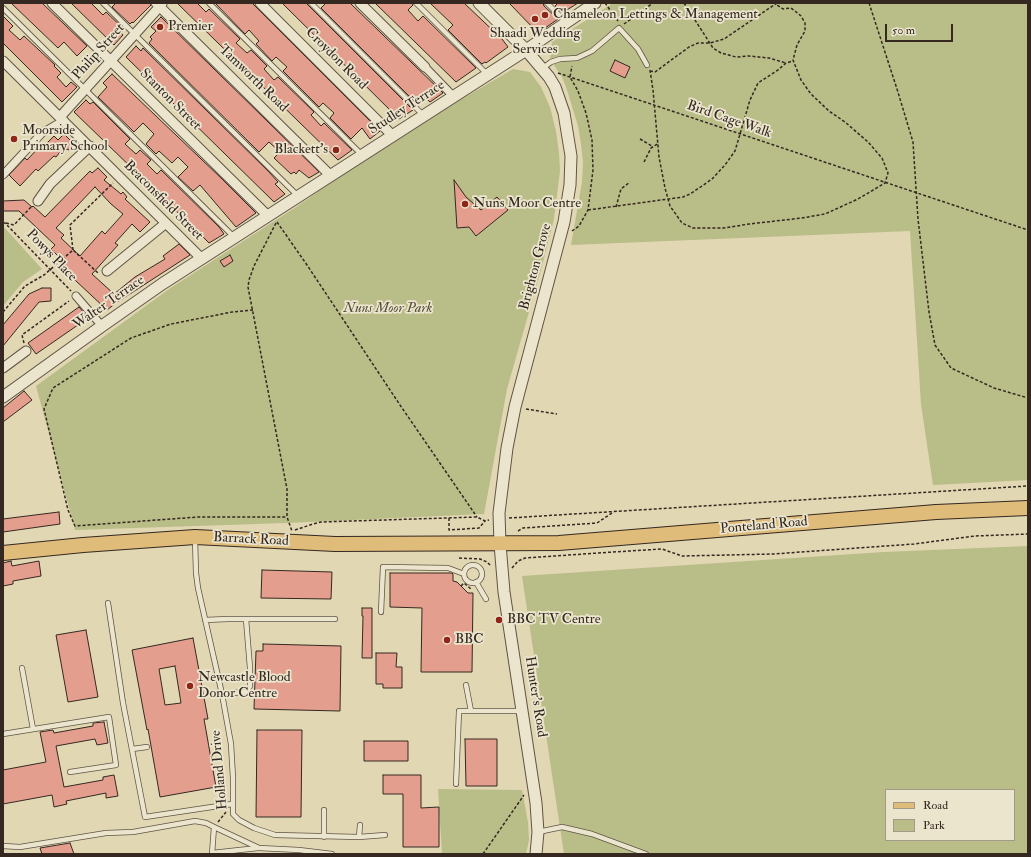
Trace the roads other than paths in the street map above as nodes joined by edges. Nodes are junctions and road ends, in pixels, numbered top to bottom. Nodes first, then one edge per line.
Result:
1 (52, 3) edge
2 (103, 3) edge
3 (209, 3) edge
4 (260, 3) edge
5 (311, 3) edge
6 (360, 3) edge
7 (416, 3) edge
8 (479, 3) edge
9 (546, 3) edge
10 (595, 3) edge
11 (159, 4) edge
12 (3, 8) edge
13 (566, 22) junction
14 (135, 34) junction
15 (526, 50) junction
16 (110, 60) junction
17 (3, 61) edge
18 (647, 65) road end
19 (425, 67) joint
20 (543, 68) junction
21 (488, 74) junction
22 (85, 89) junction
23 (452, 96) junction
24 (424, 115) junction
25 (62, 119) junction
26 (392, 135) junction
27 (90, 146) junction
28 (362, 155) junction
29 (3, 175) edge
30 (331, 176) junction
31 (299, 196) junction
32 (38, 201) road end
33 (272, 219) junction
34 (166, 223) junction
35 (235, 238) junction
36 (202, 259) junction
37 (107, 271) road end
38 (76, 296) road end
39 (102, 326) junction
40 (26, 351) road end
41 (3, 368) edge
42 (3, 397) edge
43 (1028, 508) edge
44 (195, 537) junction
45 (500, 544) junction
46 (3, 553) edge
47 (464, 574) junction
48 (476, 582) junction
49 (486, 599) dead end
50 (108, 603) dead end
51 (381, 612) dead end
52 (246, 619) junction
53 (205, 620) junction
54 (336, 620) dead end
55 (22, 668) dead end
56 (466, 685) dead end
57 (222, 694) junction
58 (470, 711) junction
59 (523, 711) junction
60 (33, 729) junction
61 (3, 734) edge
62 (147, 747) dead end
63 (132, 749) junction
64 (70, 772) dead end
65 (456, 784) dead end
66 (232, 804) junction
67 (324, 810) dead end
68 (360, 825) dead end
69 (214, 827) junction
70 (538, 832) junction
71 (385, 835) dead end
72 (324, 837) junction
73 (359, 837) junction
74 (3, 846) edge
75 (20, 847) junction
76 (259, 848) junction
77 (20, 854) edge
78 (212, 854) edge
79 (332, 854) edge
80 (536, 854) edge
81 (646, 854) edge

1 - 16 street, Stanton Street
2 - 14 lane
3 - 28 lane
4 - 26 street, Croydon Road
5 - 24 lane
6 - 19 street
7 - 21 lane
8 - 15 street, Brighton Grove
9 - 13 lane
10 - 13 street, Studley Terrace
11 - 14 street, Philip Street
11 - 30 street, Tamworth Road
12 - 22 lane
13 - 15 street, Studley Terrace
14 - 16 street, Philip Street
14 - 31 lane
15 - 20 street, Brighton Grove
15 - 21 street, Studley Terrace
16 - 22 street, Philip Street
16 - 33 street, Stanton Street
17 - 25 street, Beaconsfield Street
18 - 20 lane
19 - 23 street
20 - 45 street, Brighton Grove
21 - 23 street, Studley Terrace
22 - 25 street, Philip Street
22 - 35 lane
23 - 24 street, Studley Terrace
24 - 26 street, Studley Terrace
25 - 27 street, Beaconsfield Street
25 - 29 street
26 - 28 street, Studley Terrace
27 - 32 street
27 - 34 street, Beaconsfield Street
28 - 30 street, Studley Terrace
30 - 31 street, Studley Terrace
31 - 33 street, Studley Terrace
33 - 35 street, Studley Terrace
34 - 36 street, Beaconsfield Street
34 - 37 street
35 - 36 street, Walter Terrace
36 - 39 street, Walter Terrace
38 - 39 street
39 - 42 street, Walter Terrace
40 - 41 street
43 - 45 main road, Ponteland Road
44 - 45 main road, Barrack Road
44 - 46 main road, Barrack Road
44 - 53 lane, Holland Drive
45 - 59 street, Hunter's Road
47 - 48 lane
47 - 48 lane
47 - 51 lane
48 - 49 lane
50 - 63 lane
52 - 53 lane
52 - 54 lane
52 - 57 lane
53 - 57 lane, Holland Drive
55 - 60 lane
56 - 58 lane
57 - 66 lane, Holland Drive
58 - 59 lane
58 - 65 lane
59 - 70 street, Hunter's Road
60 - 61 lane
60 - 64 lane
62 - 63 lane
63 - 66 lane
66 - 72 lane, Holland Drive
67 - 72 lane
68 - 73 lane
69 - 75 lane
69 - 76 lane
69 - 78 lane
70 - 80 street, Hunter's Road
70 - 81 lane
71 - 73 lane, Holland Drive
72 - 73 lane, Holland Drive
74 - 75 lane
75 - 77 lane
76 - 78 lane
76 - 79 lane

